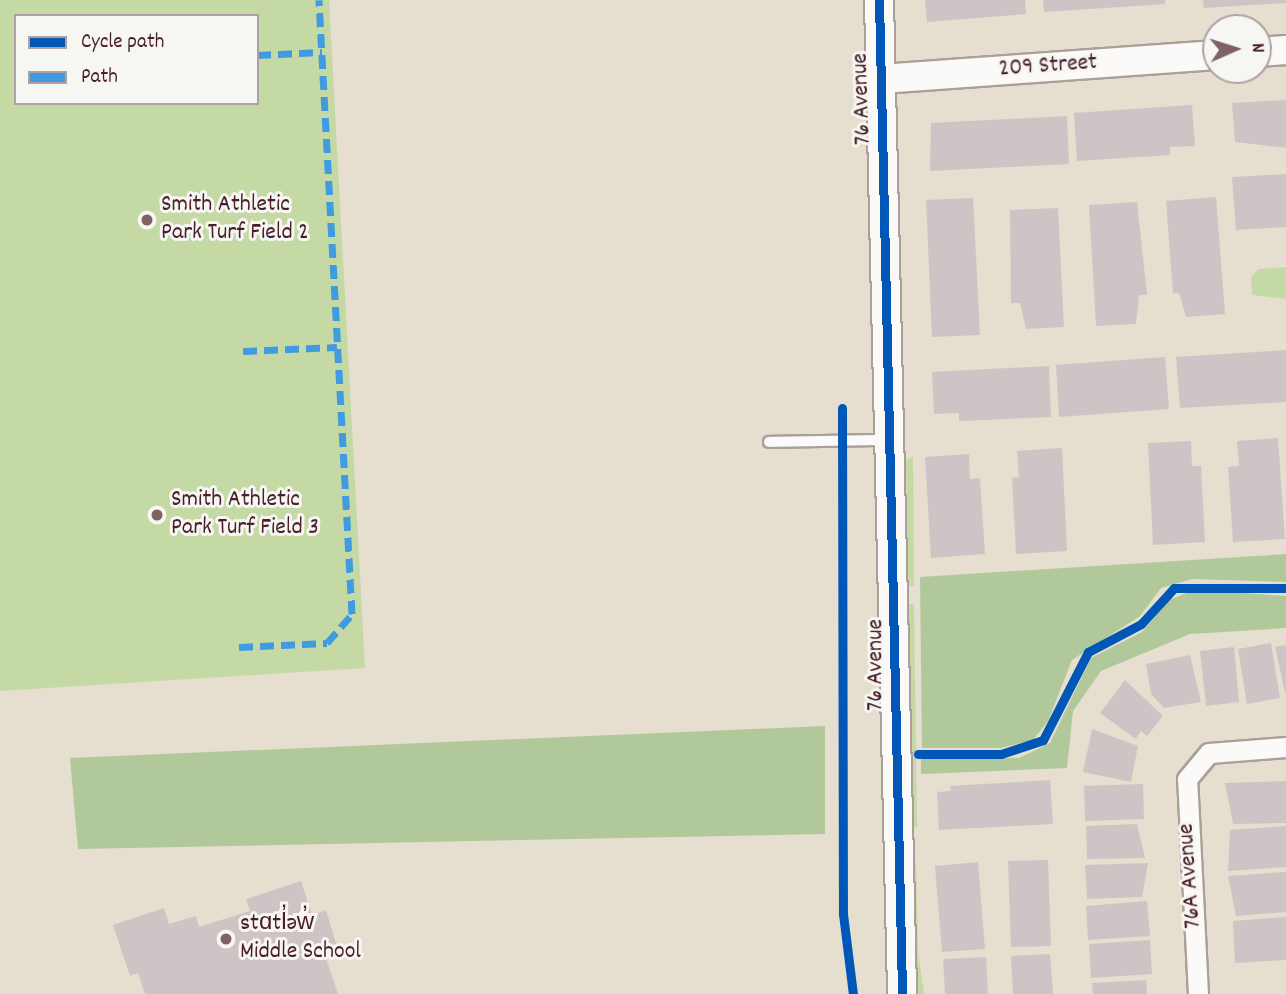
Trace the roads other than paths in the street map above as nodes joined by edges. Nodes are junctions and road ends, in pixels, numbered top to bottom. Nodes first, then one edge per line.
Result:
1 (880, 0) edge
2 (1202, 56) edge
3 (881, 79) junction
4 (894, 440) junction
5 (769, 442) dead end
6 (1286, 747) edge
7 (902, 994) edge
8 (1198, 994) edge

1 - 3 street, 76 Avenue
2 - 3 street, 209 Street
3 - 4 street, 76 Avenue
4 - 5 lane
4 - 7 street, 76 Avenue
6 - 8 street, 76A Avenue

